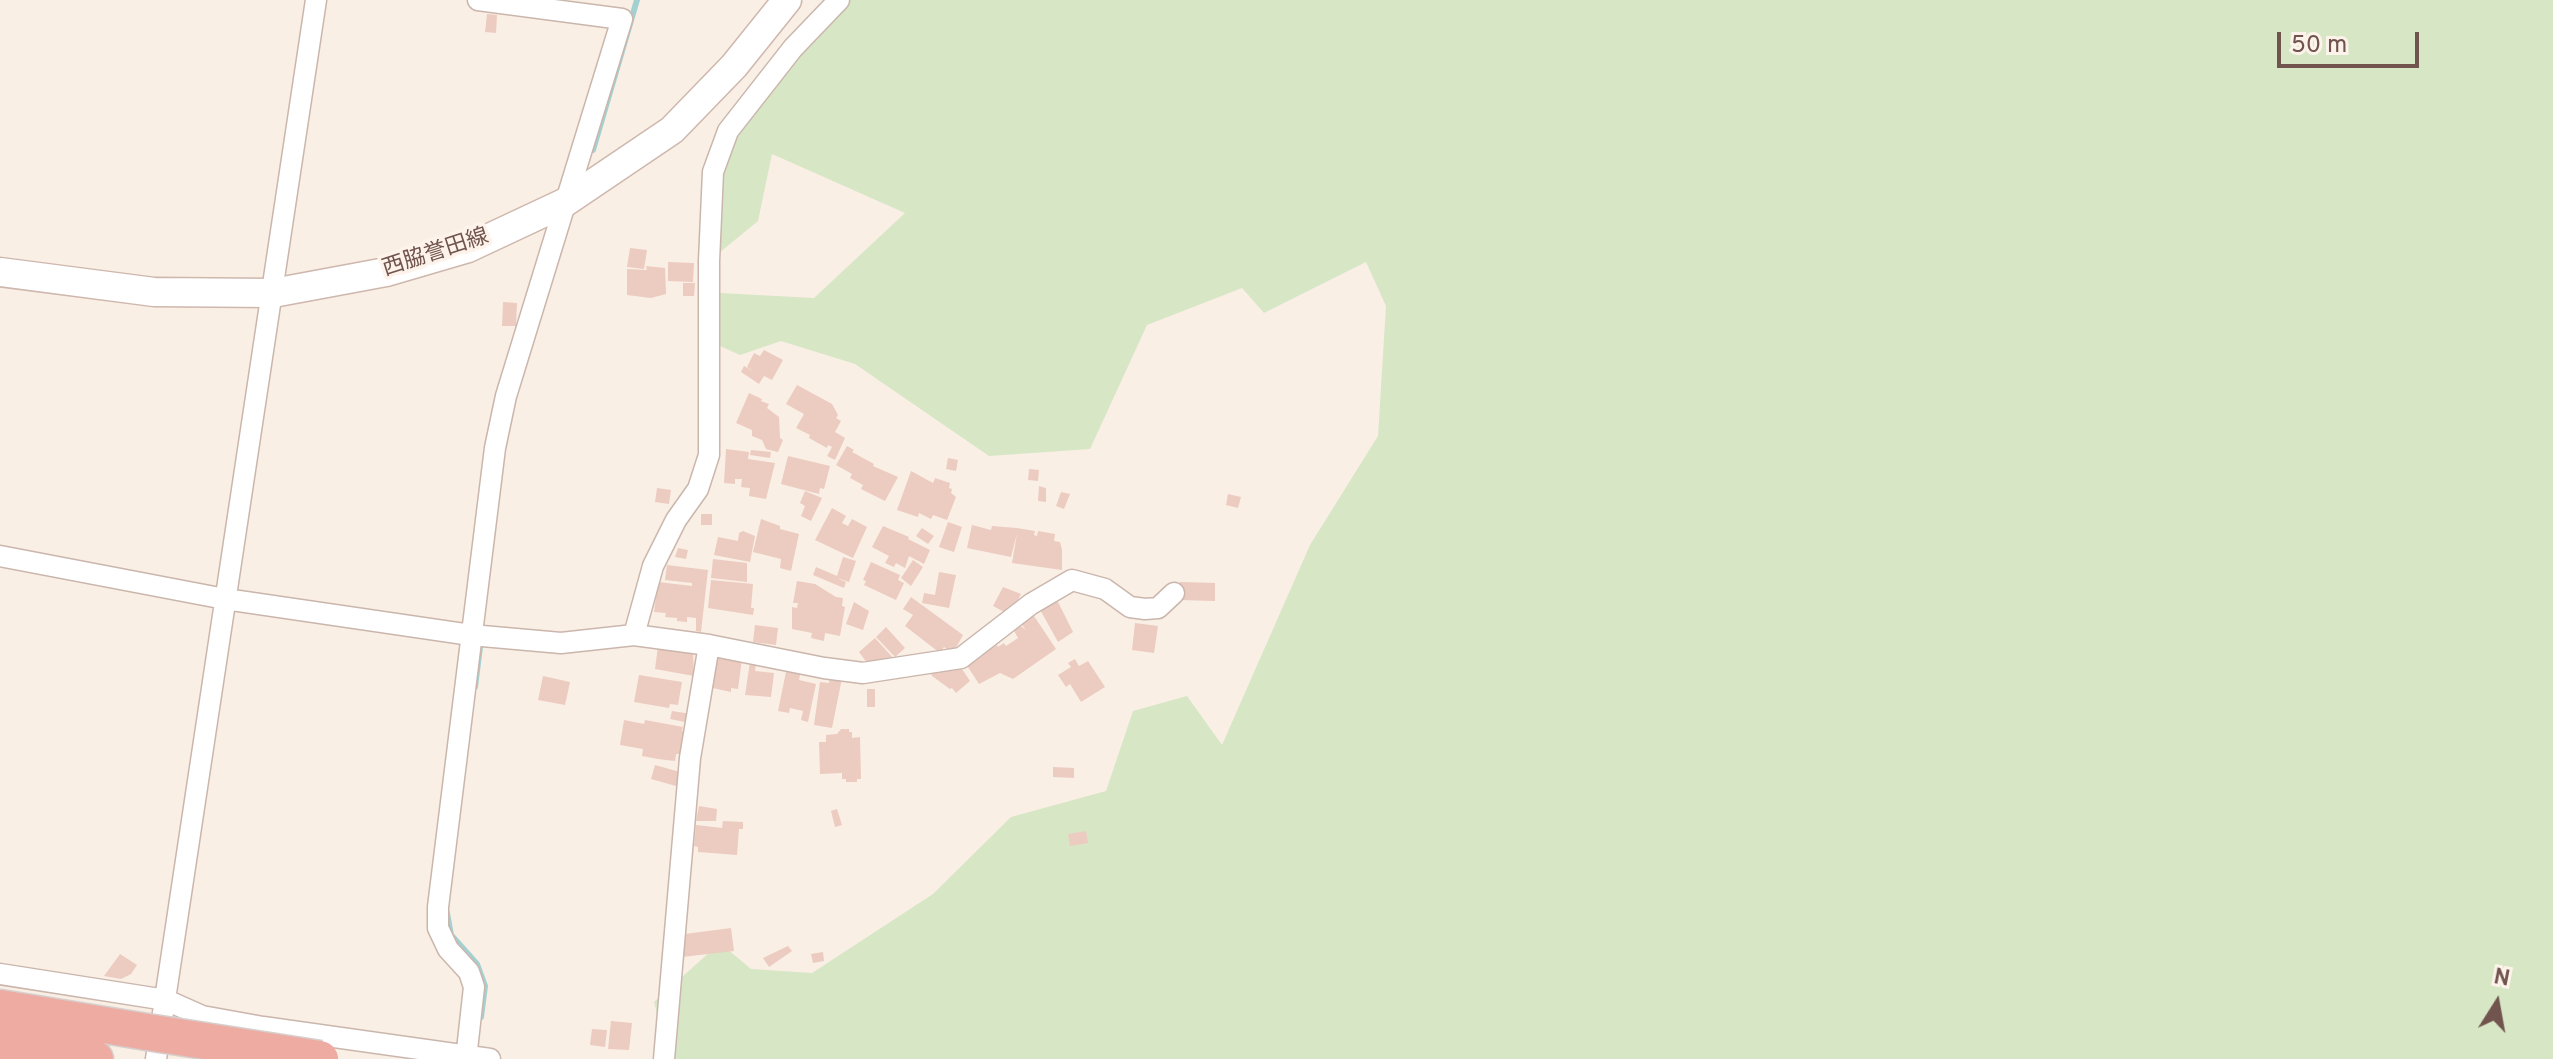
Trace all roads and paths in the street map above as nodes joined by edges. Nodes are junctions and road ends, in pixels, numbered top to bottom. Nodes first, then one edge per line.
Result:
1 (316, 0) edge
2 (478, 0) edge
3 (787, 0) edge
4 (839, 0) edge
5 (564, 203) junction
6 (0, 272) edge
7 (273, 293) junction
8 (0, 556) edge
9 (1174, 593) dead end
10 (225, 599) junction
11 (471, 635) junction
12 (634, 635) junction
13 (709, 645) junction
14 (0, 974) edge
15 (166, 1000) junction
16 (0, 1008) edge
17 (0, 1043) edge
18 (152, 1045) edge
19 (466, 1058) edge
20 (95, 1059) edge
21 (320, 1059) edge
22 (490, 1059) edge
23 (664, 1059) edge

1 - 7 street
2 - 5 street
3 - 5 main road, 西脇誉田線
4 - 12 street
5 - 7 main road, 西脇誉田線
5 - 11 street
6 - 7 main road, 西脇誉田線
7 - 10 street
8 - 10 street
9 - 13 street
10 - 11 street
10 - 15 street
11 - 12 street
11 - 19 street
12 - 13 street
13 - 23 street
14 - 15 street
15 - 18 street
15 - 19 street
16 - 18 highway
17 - 20 highway
18 - 21 highway, bridge
19 - 22 street

